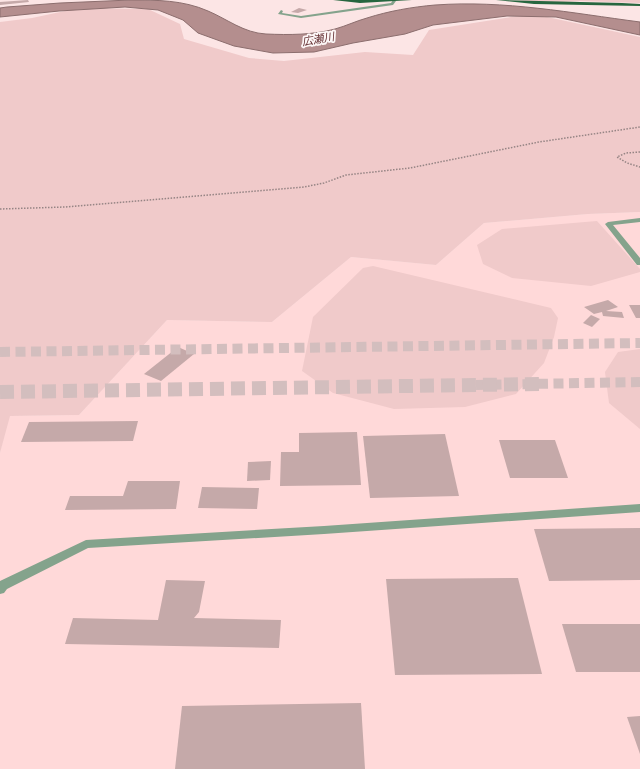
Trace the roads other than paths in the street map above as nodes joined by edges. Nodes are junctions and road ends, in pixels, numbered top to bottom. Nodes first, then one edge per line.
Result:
1 (335, 0) edge
2 (410, 0) edge
3 (498, 0) edge
4 (394, 1) junction
5 (640, 5) edge
6 (281, 11) dead end
7 (640, 220) edge
8 (640, 263) edge
9 (640, 508) edge
10 (0, 589) edge

1 - 4 main road
2 - 4 main road
3 - 5 main road
4 - 6 street
7 - 8 lane
9 - 10 lane

